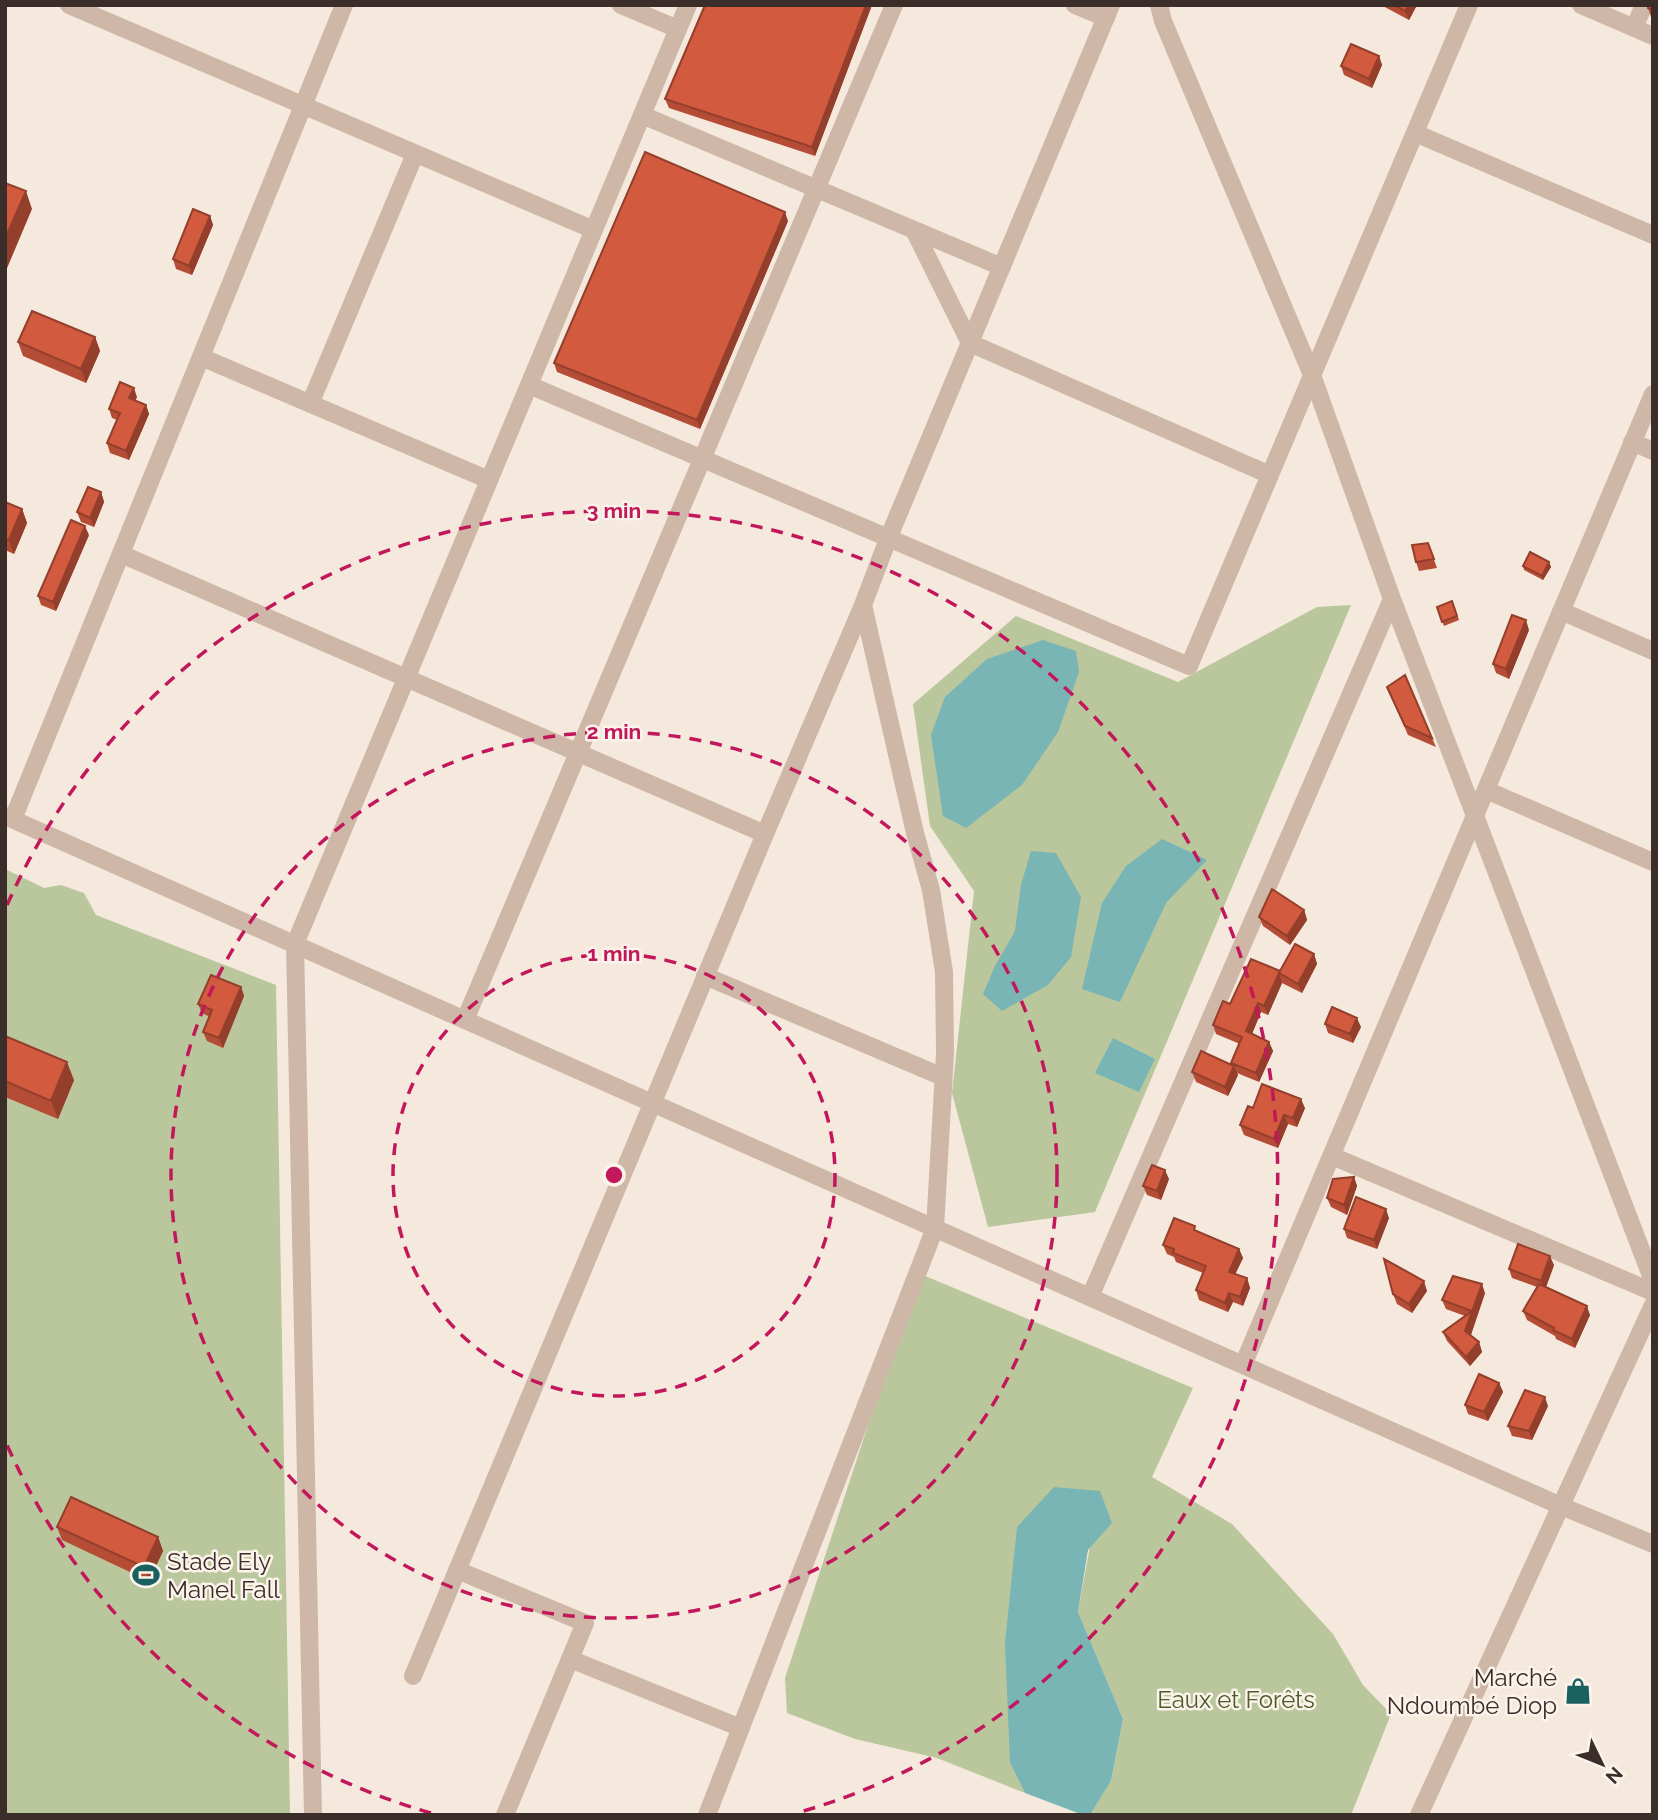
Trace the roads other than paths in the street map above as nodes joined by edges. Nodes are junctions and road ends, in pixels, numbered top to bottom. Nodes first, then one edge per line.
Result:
1 (69, 5) edge
2 (344, 5) edge
3 (621, 5) edge
4 (688, 5) edge
5 (894, 5) edge
6 (1075, 5) edge
7 (1159, 5) edge
8 (1469, 5) edge
9 (1581, 5) edge
10 (1644, 5) edge
11 (1108, 12) edge
12 (1634, 28) junction
13 (678, 29) junction
14 (1653, 36) edge
15 (303, 106) junction
16 (642, 115) junction
17 (1415, 133) junction
18 (415, 154) junction
19 (816, 189) junction
20 (594, 230) junction
21 (914, 230) junction
22 (1653, 235) edge
23 (1002, 267) junction
24 (970, 343) junction
25 (201, 357) junction
26 (1312, 374) junction
27 (529, 385) junction
28 (1653, 394) edge
29 (310, 404) junction
30 (1632, 442) junction
31 (1653, 451) edge
32 (702, 460) junction
33 (1270, 475) junction
34 (489, 480) junction
35 (888, 539) junction
36 (121, 554) junction
37 (1392, 599) junction
38 (863, 605) junction
39 (1561, 611) junction
40 (1653, 652) edge
41 (406, 677) junction
42 (577, 754) junction
43 (1486, 790) junction
44 (1475, 816) junction
45 (9, 817) edge
46 (765, 834) junction
47 (1653, 862) edge
48 (295, 944) junction
49 (705, 976) junction
50 (465, 1020) junction
51 (943, 1077) junction
52 (652, 1102) junction
53 (1332, 1156) junction
54 (935, 1228) junction
55 (1653, 1281) edge
56 (1653, 1292) edge
57 (1090, 1297) junction
58 (1653, 1305) edge
59 (1243, 1365) junction
60 (1561, 1506) junction
61 (1653, 1544) edge
62 (457, 1570) junction
63 (570, 1659) junction
64 (413, 1676) dead end
65 (741, 1728) junction
66 (313, 1815) edge
67 (505, 1815) edge
68 (707, 1815) edge
69 (1419, 1815) edge

1 - 15 street
2 - 15 street
3 - 13 street
4 - 13 street
5 - 19 street
6 - 11 street
7 - 26 street
8 - 17 street
9 - 12 street
10 - 12 street
11 - 23 street
12 - 14 street
13 - 16 street
15 - 18 street
15 - 25 street
16 - 19 street
16 - 20 street
17 - 22 street
17 - 26 street
18 - 20 street
18 - 29 street
19 - 21 street
19 - 32 street
20 - 27 street
21 - 23 street
21 - 24 street
23 - 24 street
24 - 33 street
24 - 35 street
25 - 29 street
25 - 36 street
26 - 33 street
26 - 37 street
27 - 32 street
27 - 34 street
28 - 30 street
29 - 34 street
30 - 31 street
30 - 39 street
32 - 35 street
32 - 42 street
33 - 35 street
34 - 41 street
35 - 38 street
36 - 41 street
36 - 45 street
37 - 44 street
37 - 57 street
38 - 46 street
38 - 51 street
39 - 40 street
39 - 43 street
41 - 42 street
41 - 48 street
42 - 46 street
42 - 50 street
43 - 44 street
43 - 47 street
44 - 53 street
44 - 55 street
45 - 48 street
46 - 49 street
48 - 50 street
48 - 66 street
49 - 51 street
49 - 52 street
50 - 52 street
51 - 54 street
52 - 54 street
52 - 62 street
53 - 56 street
53 - 59 street
54 - 57 street
54 - 65 street
57 - 59 street
58 - 60 street
59 - 60 street
60 - 61 street
60 - 69 street
62 - 63 street
62 - 64 street
63 - 65 street
63 - 67 street
65 - 68 street

